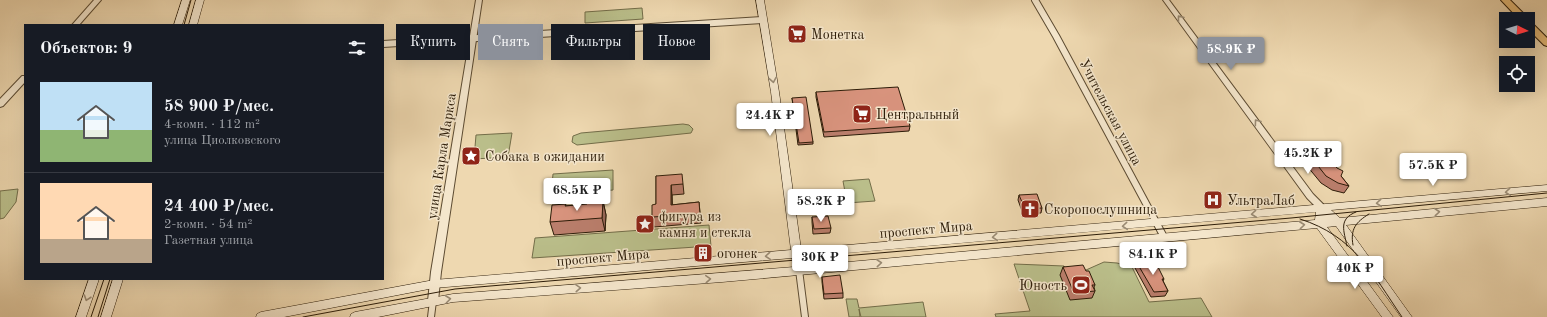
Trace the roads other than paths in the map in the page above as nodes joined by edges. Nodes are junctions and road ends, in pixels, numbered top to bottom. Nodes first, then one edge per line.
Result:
1 (98, 0) edge
2 (186, 0) edge
3 (200, 0) edge
4 (479, 0) edge
5 (760, 0) edge
6 (1035, 0) edge
7 (1040, 0) edge
8 (1166, 0) edge
9 (1506, 0) edge
10 (1517, 12) edge
11 (762, 20) junction
12 (76, 24) edge
13 (178, 24) edge
14 (194, 24) edge
15 (1535, 31) edge
16 (473, 38) junction
17 (1547, 43) edge
18 (384, 44) edge
19 (24, 79) edge
20 (0, 104) edge
21 (1547, 188) edge
22 (1547, 202) edge
23 (1321, 207) junction
24 (1338, 222) junction
25 (1157, 223) junction
26 (1320, 224) junction
27 (1164, 237) junction
28 (796, 253) junction
29 (799, 270) junction
30 (94, 280) edge
31 (118, 280) edge
32 (434, 284) junction
33 (433, 301) junction
34 (80, 317) edge
35 (106, 317) edge
36 (261, 317) edge
37 (355, 317) edge
38 (432, 317) edge
39 (805, 317) edge
40 (1388, 317) edge
41 (1407, 317) edge

1 - 12 street
2 - 13 main road
3 - 14 main road
4 - 16 street, улица Карла Маркса
5 - 11 main road
6 - 7 street
6 - 25 street, Учительская улица
23 -> 8 street
9 - 10 main road
11 - 16 street
11 -> 28 main road
15 - 17 main road
16 - 18 street
16 - 32 street, улица Карла Маркса
19 - 20 street
21 -> 23 main road, проспект Мира
24 -> 22 main road, проспект Мира
23 - 24 main road
23 -> 25 main road, проспект Мира
23 - 26 main road
24 - 26 main road, проспект Мира
24 - 41 main road
25 - 27 street, Учительская улица
25 -> 28 main road, проспект Мира
27 -> 26 main road, проспект Мира
26 - 40 main road
29 -> 27 main road, проспект Мира
28 - 29 main road
28 -> 32 main road, проспект Мира
33 -> 29 main road, проспект Мира
29 - 39 street
30 -> 34 main road
31 - 35 main road
32 - 33 street, улица Карла Маркса
32 - 36 main road, проспект Мира
33 - 37 main road, проспект Мира
33 - 38 street, улица Карла Маркса

